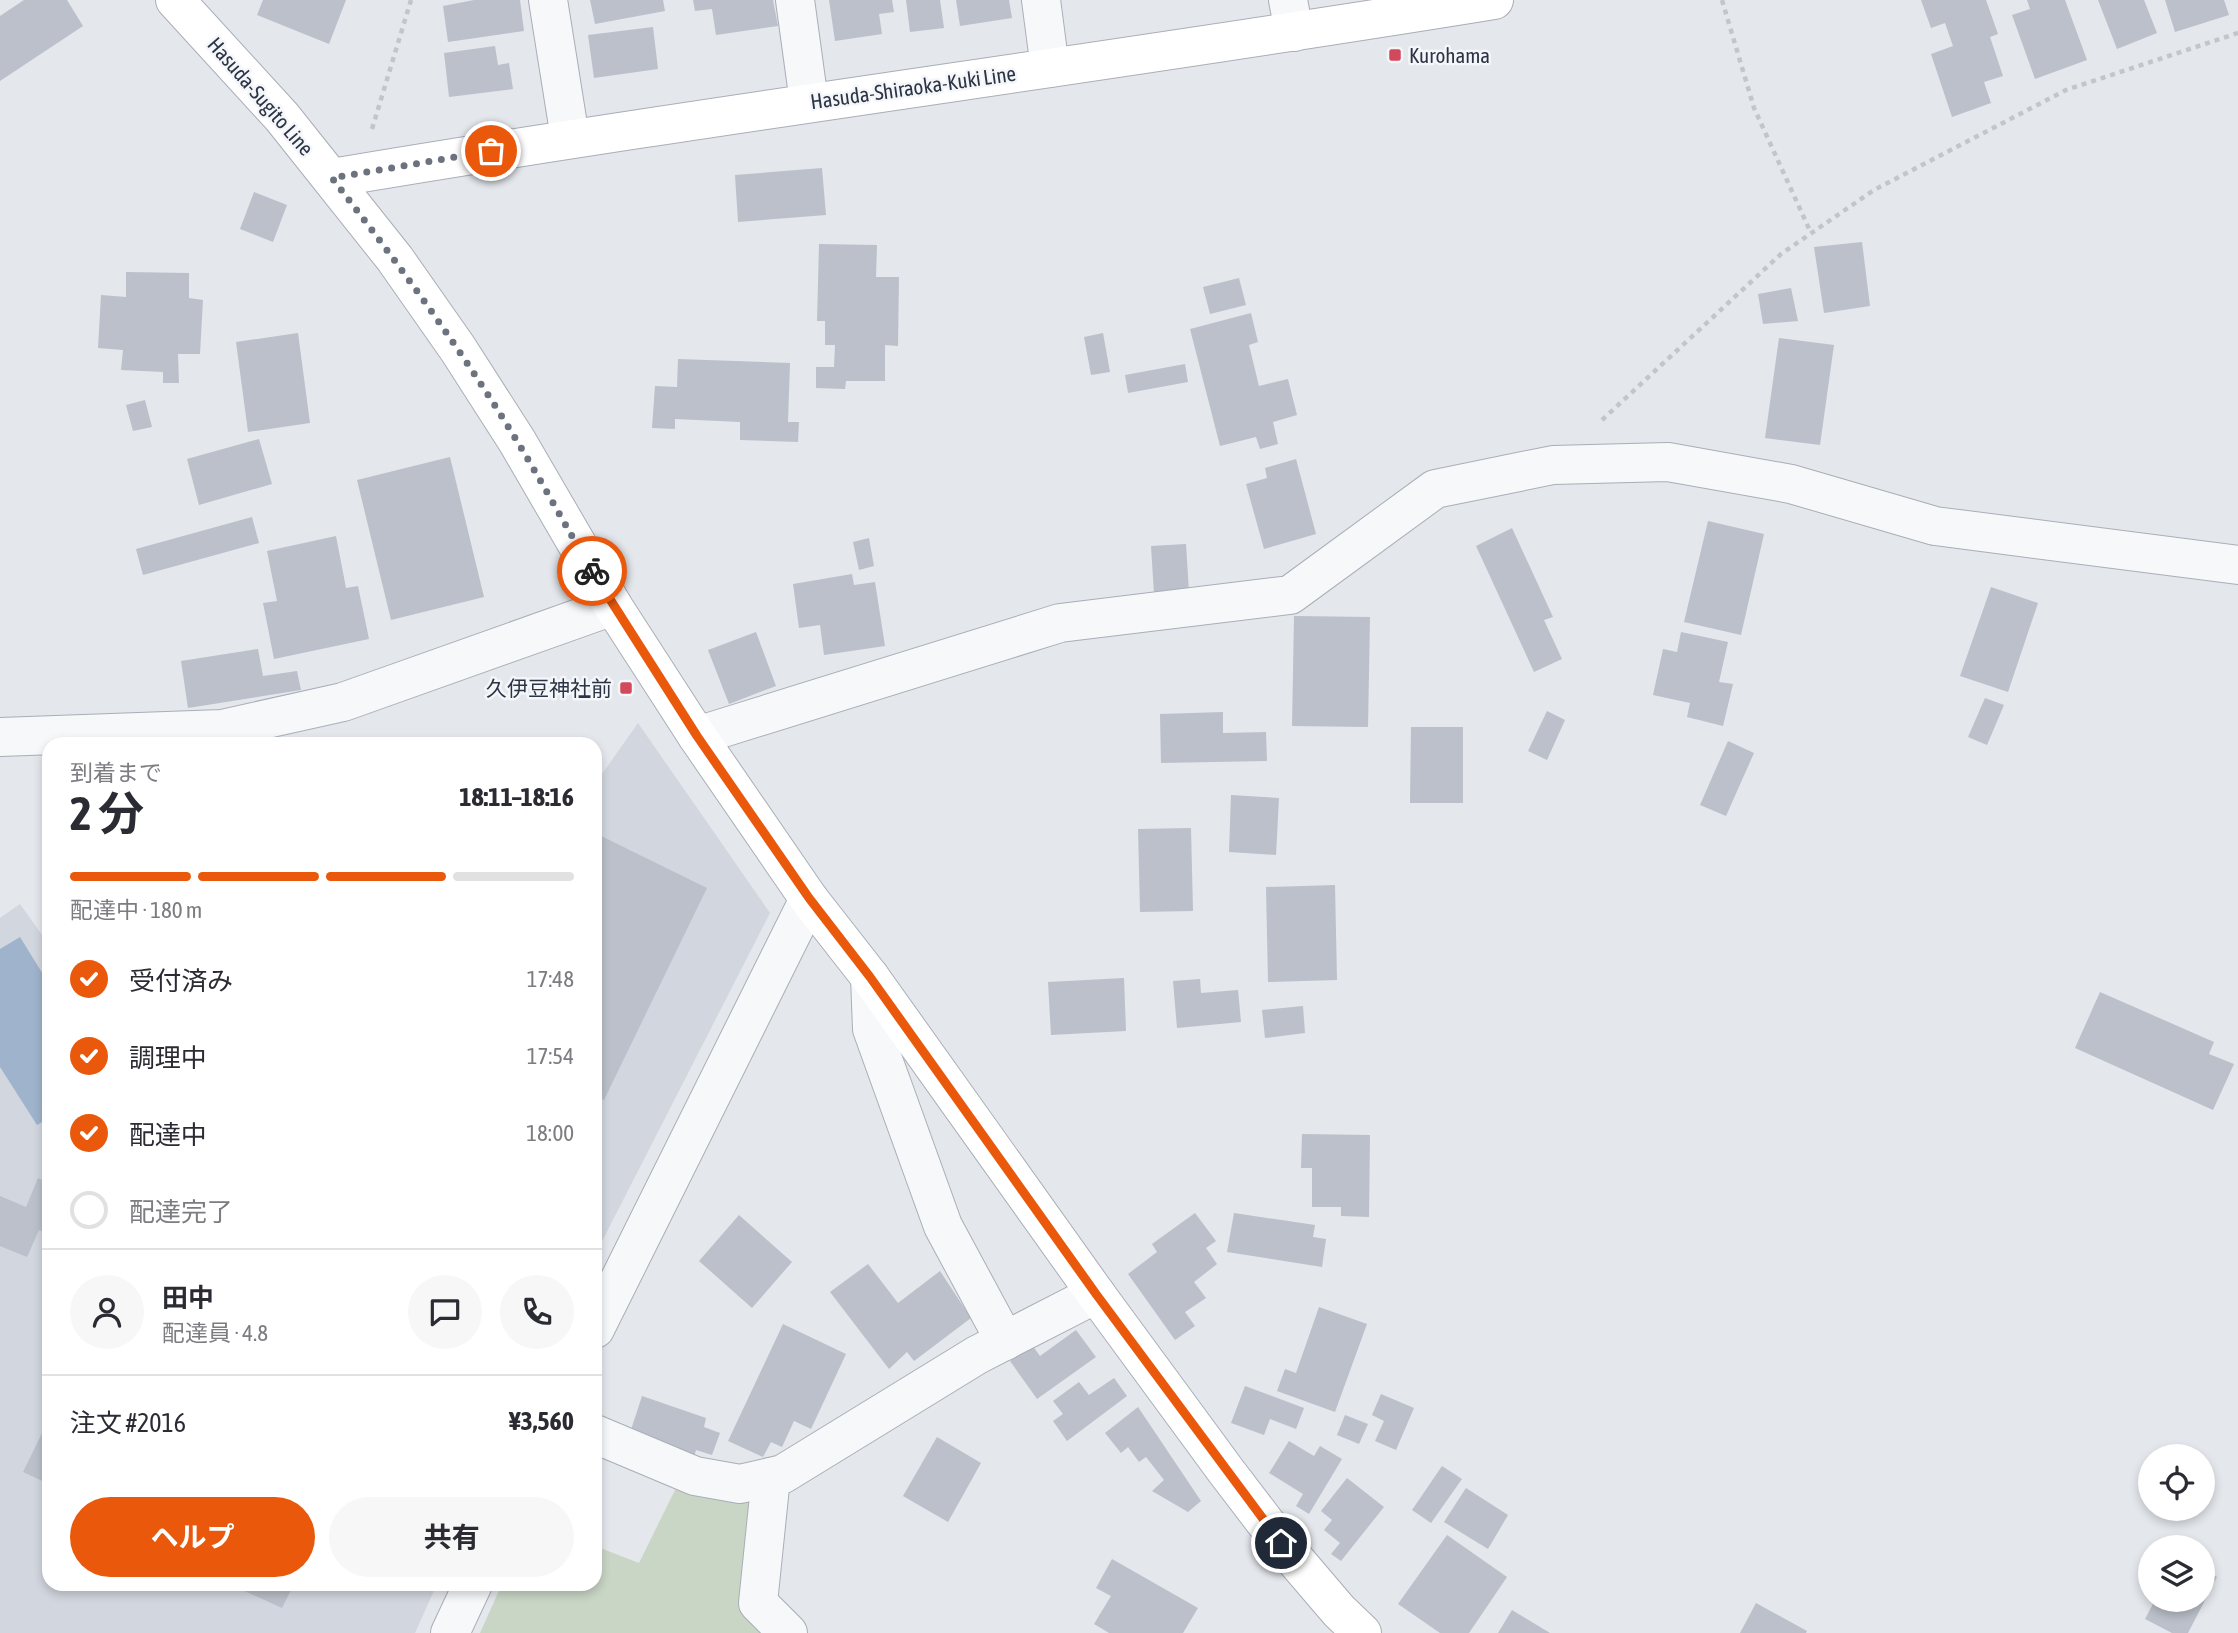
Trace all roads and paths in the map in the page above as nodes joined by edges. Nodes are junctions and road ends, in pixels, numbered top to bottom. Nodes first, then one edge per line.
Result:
1 (175, 0) edge
2 (411, 0) edge
3 (548, 0) edge
4 (795, 0) edge
5 (1041, 0) edge
6 (1494, 0) edge
7 (1722, 0) edge
8 (1291, 16) edge
9 (2238, 33) edge
10 (1050, 68) junction
11 (809, 102) junction
12 (372, 130) dead end
13 (570, 138) junction
14 (332, 178) junction
15 (1811, 233) junction
16 (1553, 466) junction
17 (2238, 565) edge
18 (612, 606) junction
19 (697, 736) junction
20 (0, 737) edge
21 (809, 898) junction
22 (870, 977) junction
23 (1096, 1294) junction
24 (602, 1315) edge
25 (1005, 1341) junction
26 (602, 1436) edge
27 (771, 1476) junction
28 (470, 1591) edge
29 (450, 1633) edge
30 (788, 1633) edge
31 (1362, 1633) edge

1 - 14 main road, Hasuda-Sugito Line
2 - 12 path
3 - 13 street
4 - 11 street
5 - 10 street
6 - 8 main road, Hasuda-Shiraoka-Kuki Line
7 - 15 path
8 - 10 main road, Hasuda-Shiraoka-Kuki Line
9 - 15 path
10 - 11 main road, Hasuda-Shiraoka-Kuki Line
11 - 13 main road, Hasuda-Shiraoka-Kuki Line
13 - 14 main road, Hasuda-Shiraoka-Kuki Line
14 - 18 main road, Hasuda-Sugito Line
15 - 16 path
16 - 17 street
16 - 19 street
18 - 19 main road, Hasuda-Sugito Line
18 - 20 street
19 - 21 main road, Hasuda-Sugito Line
21 - 22 main road, Hasuda-Sugito Line
21 - 24 street
22 - 23 main road, Hasuda-Sugito Line
22 - 25 street
23 - 25 street
23 - 31 main road, Hasuda-Sugito Line
25 - 27 street
26 - 27 street
27 - 30 street
28 - 29 street

